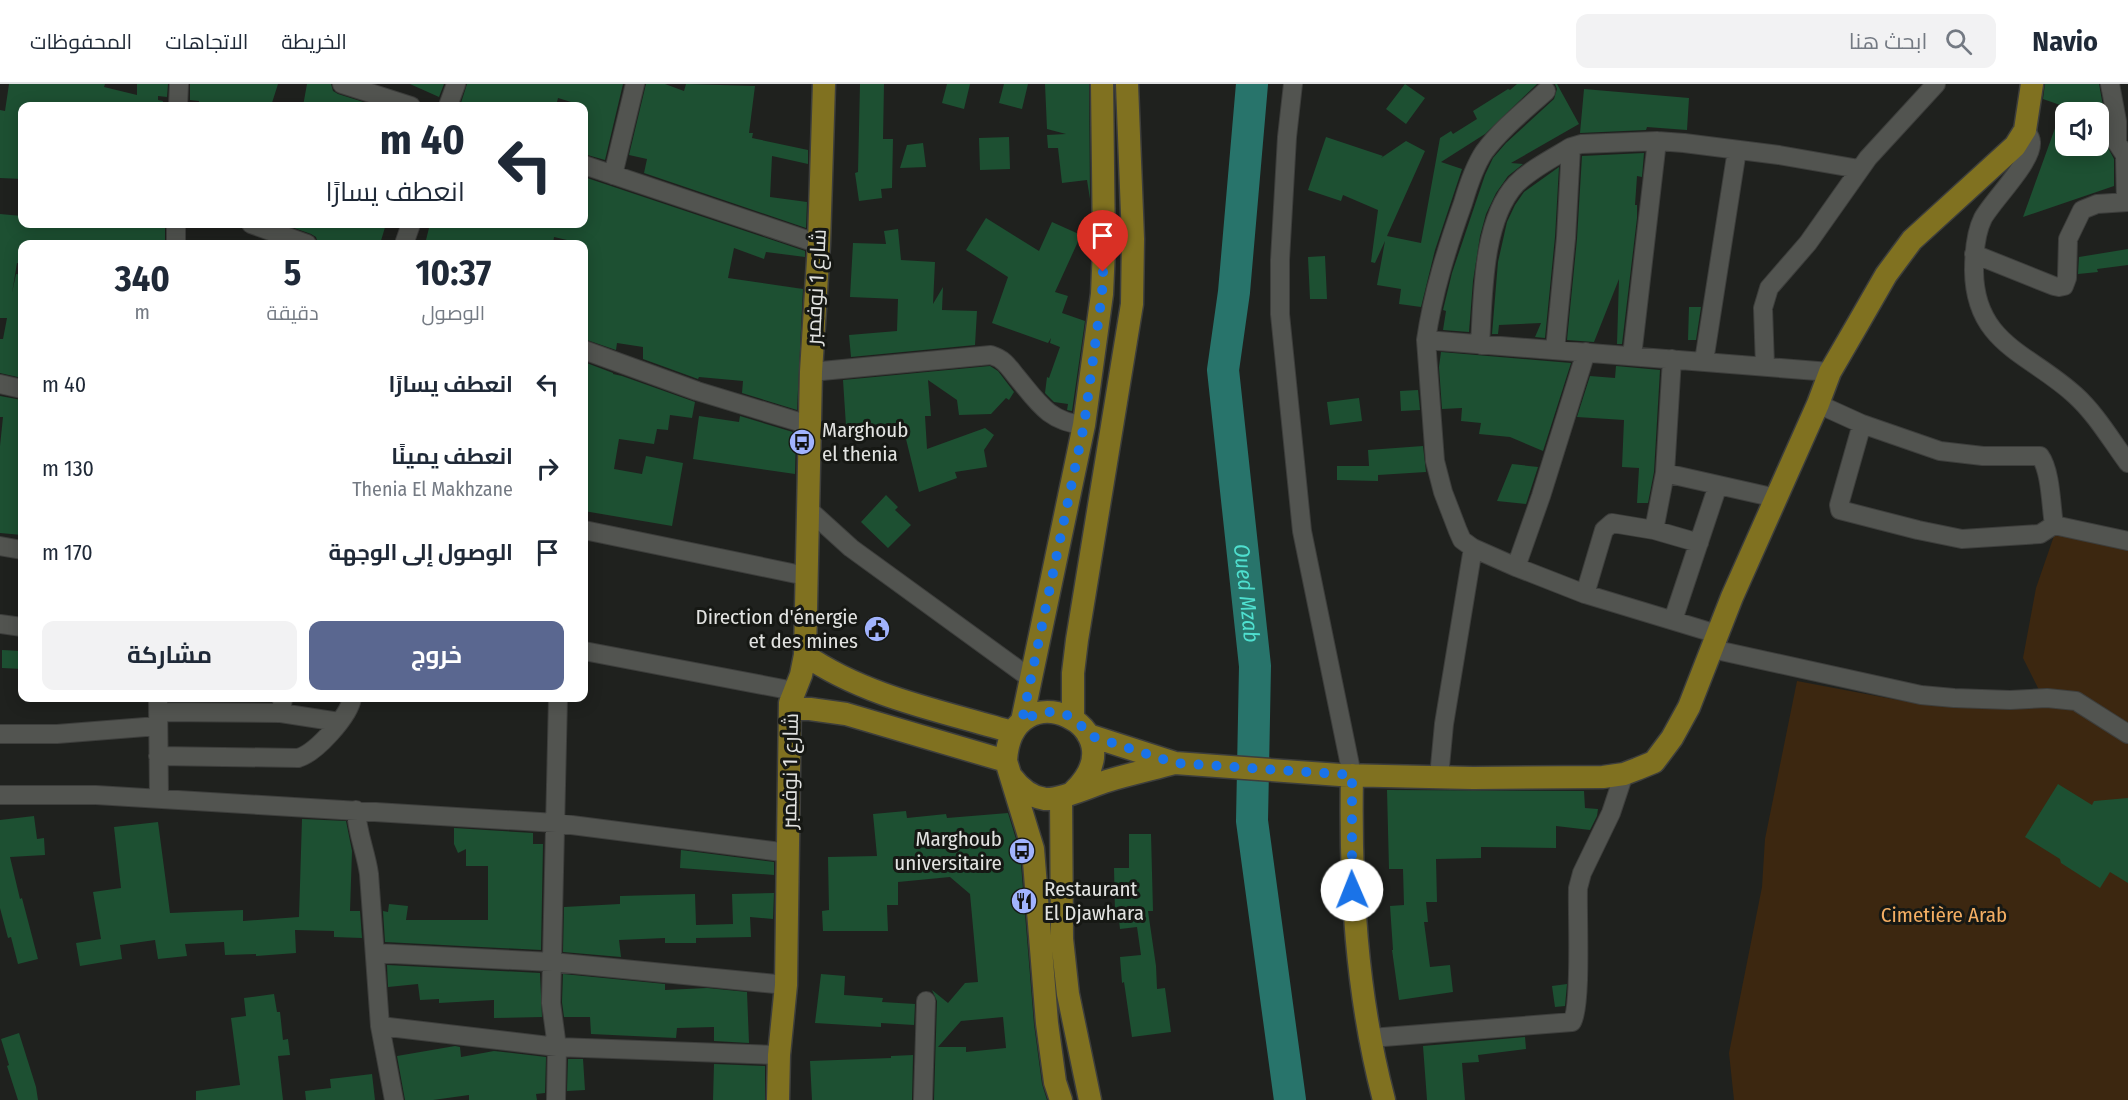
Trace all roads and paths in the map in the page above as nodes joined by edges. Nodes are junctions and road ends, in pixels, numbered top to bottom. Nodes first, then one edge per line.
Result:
1 (179, 84) edge
2 (342, 84) edge
3 (456, 84) edge
4 (635, 84) edge
5 (824, 84) edge
6 (1102, 84) edge
7 (1127, 84) edge
8 (1293, 84) edge
9 (1936, 84) edge
10 (2032, 84) edge
11 (2110, 84) edge
12 (1545, 91) dead end
13 (178, 102) edge
14 (398, 102) edge
15 (449, 102) edge
16 (2025, 130) junction
17 (1657, 141) junction
18 (1571, 147) junction
19 (1737, 150) junction
20 (588, 166) edge
21 (1859, 169) junction
22 (613, 175) junction
23 (2127, 202) edge
24 (263, 228) edge
25 (297, 240) edge
26 (819, 244) junction
27 (1974, 254) junction
28 (1426, 340) junction
29 (1480, 345) junction
30 (1555, 350) junction
31 (588, 351) edge
32 (1586, 352) junction
33 (1632, 356) junction
34 (1672, 359) junction
35 (1704, 361) junction
36 (1766, 366) junction
37 (810, 372) junction
38 (1830, 372) junction
39 (0, 384) edge
40 (18, 387) edge
41 (1818, 404) junction
42 (1862, 424) junction
43 (809, 425) junction
44 (1084, 425) junction
45 (2128, 463) edge
46 (1665, 473) junction
47 (1718, 485) junction
48 (1776, 498) junction
49 (807, 508) junction
50 (2054, 525) junction
51 (1654, 530) junction
52 (588, 531) edge
53 (2128, 541) edge
54 (1699, 543) junction
55 (0, 546) edge
56 (1473, 548) junction
57 (18, 549) edge
58 (1516, 567) junction
59 (806, 576) junction
60 (1584, 594) junction
61 (1673, 620) junction
62 (0, 624) edge
63 (18, 626) edge
64 (1715, 641) junction
65 (588, 652) edge
66 (805, 655) junction
67 (838, 675) junction
68 (1030, 678) junction
69 (792, 700) junction
70 (350, 702) edge
71 (558, 702) edge
72 (282, 705) edge
73 (828, 711) junction
74 (158, 712) edge
75 (1073, 718) junction
76 (339, 722) junction
77 (1017, 726) junction
78 (0, 734) edge
79 (2128, 734) edge
80 (1088, 735) junction
81 (158, 756) junction
82 (1182, 764) junction
83 (1008, 768) junction
84 (1624, 774) junction
85 (1346, 775) junction
86 (1439, 777) junction
87 (1067, 794) junction
88 (0, 795) edge
89 (159, 799) junction
90 (356, 810) junction
91 (556, 823) junction
92 (789, 853) junction
93 (375, 953) junction
94 (552, 962) junction
95 (786, 985) junction
96 (926, 1001) dead end
97 (380, 1026) junction
98 (1371, 1038) junction
99 (557, 1047) junction
100 (779, 1055) junction
101 (394, 1100) edge
102 (556, 1100) edge
103 (778, 1100) edge
104 (923, 1100) edge
105 (1061, 1100) edge
106 (1090, 1100) edge
107 (1384, 1100) edge

1 - 13 street
2 - 14 street
3 - 15 street
4 - 22 street
5 - 26 main road, شارع 1 نوفمبر
6 - 44 main road
7 - 75 main road
8 - 85 street
9 - 21 street
10 - 16 main road
11 - 23 street
12 - 28 street
16 - 27 street
16 - 38 main road
17 - 18 street
17 - 19 street
17 - 33 street
18 - 29 street
18 - 30 street
19 - 21 street
19 - 35 street
20 - 22 street
21 - 36 street
22 - 26 street
23 - 27 street
24 - 25 street
26 - 37 main road, شارع 1 نوفمبر
27 - 45 street
28 - 29 street
28 - 56 street
29 - 30 street
30 - 32 street
31 - 43 street
32 - 33 street
32 - 58 street
33 - 34 street
34 - 35 street
34 - 46 street
35 - 36 street
36 - 38 street
37 - 43 main road, شارع 1 نوفمبر
37 - 44 street
38 - 41 main road
39 - 40 street
41 - 42 street
41 - 48 main road
42 - 50 street
42 - 50 street
43 - 49 main road, شارع 1 نوفمبر
44 - 68 main road
46 - 47 street
46 - 51 street
47 - 48 street
47 - 54 street
48 - 64 main road
49 - 59 main road, شارع 1 نوفمبر
49 - 68 street
50 - 53 street
51 - 54 street
51 - 60 street
52 - 59 street
54 - 61 street
55 - 57 street
56 - 58 street
56 - 86 street
58 - 60 street
59 - 66 main road, شارع 1 نوفمبر
60 - 61 street
61 - 64 street
62 - 63 street
64 - 79 street
64 - 84 main road
65 - 69 street
66 - 67 main road
66 - 69 main road, شارع 1 نوفمبر
67 - 73 main road
67 - 77 main road
68 - 77 main road
69 - 73 main road
69 - 92 main road, شارع 1 نوفمبر
70 - 76 street
71 - 91 street
72 - 74 street
72 - 76 street
73 - 83 main road
74 - 78 street
74 - 81 street
75 - 77 main road
75 - 80 main road
76 - 81 street
77 - 83 main road
80 - 82 main road
80 - 87 main road
81 - 89 street
82 - 85 main road
82 - 87 main road
83 - 87 main road
83 - 105 main road
84 - 86 main road
84 - 98 street
85 - 86 main road
85 - 98 main road
87 - 106 main road
88 - 89 street
89 - 90 street
90 - 91 street
90 - 93 street
91 - 92 street
91 - 94 street
92 - 95 main road, شارع 1 نوفمبر
93 - 94 street
93 - 97 street
94 - 95 street
94 - 99 street
95 - 100 main road, شارع 1 نوفمبر
96 - 104 street
97 - 99 street
97 - 101 street
98 - 107 main road
99 - 100 street
99 - 102 street
100 - 103 main road, شارع 1 نوفمبر

